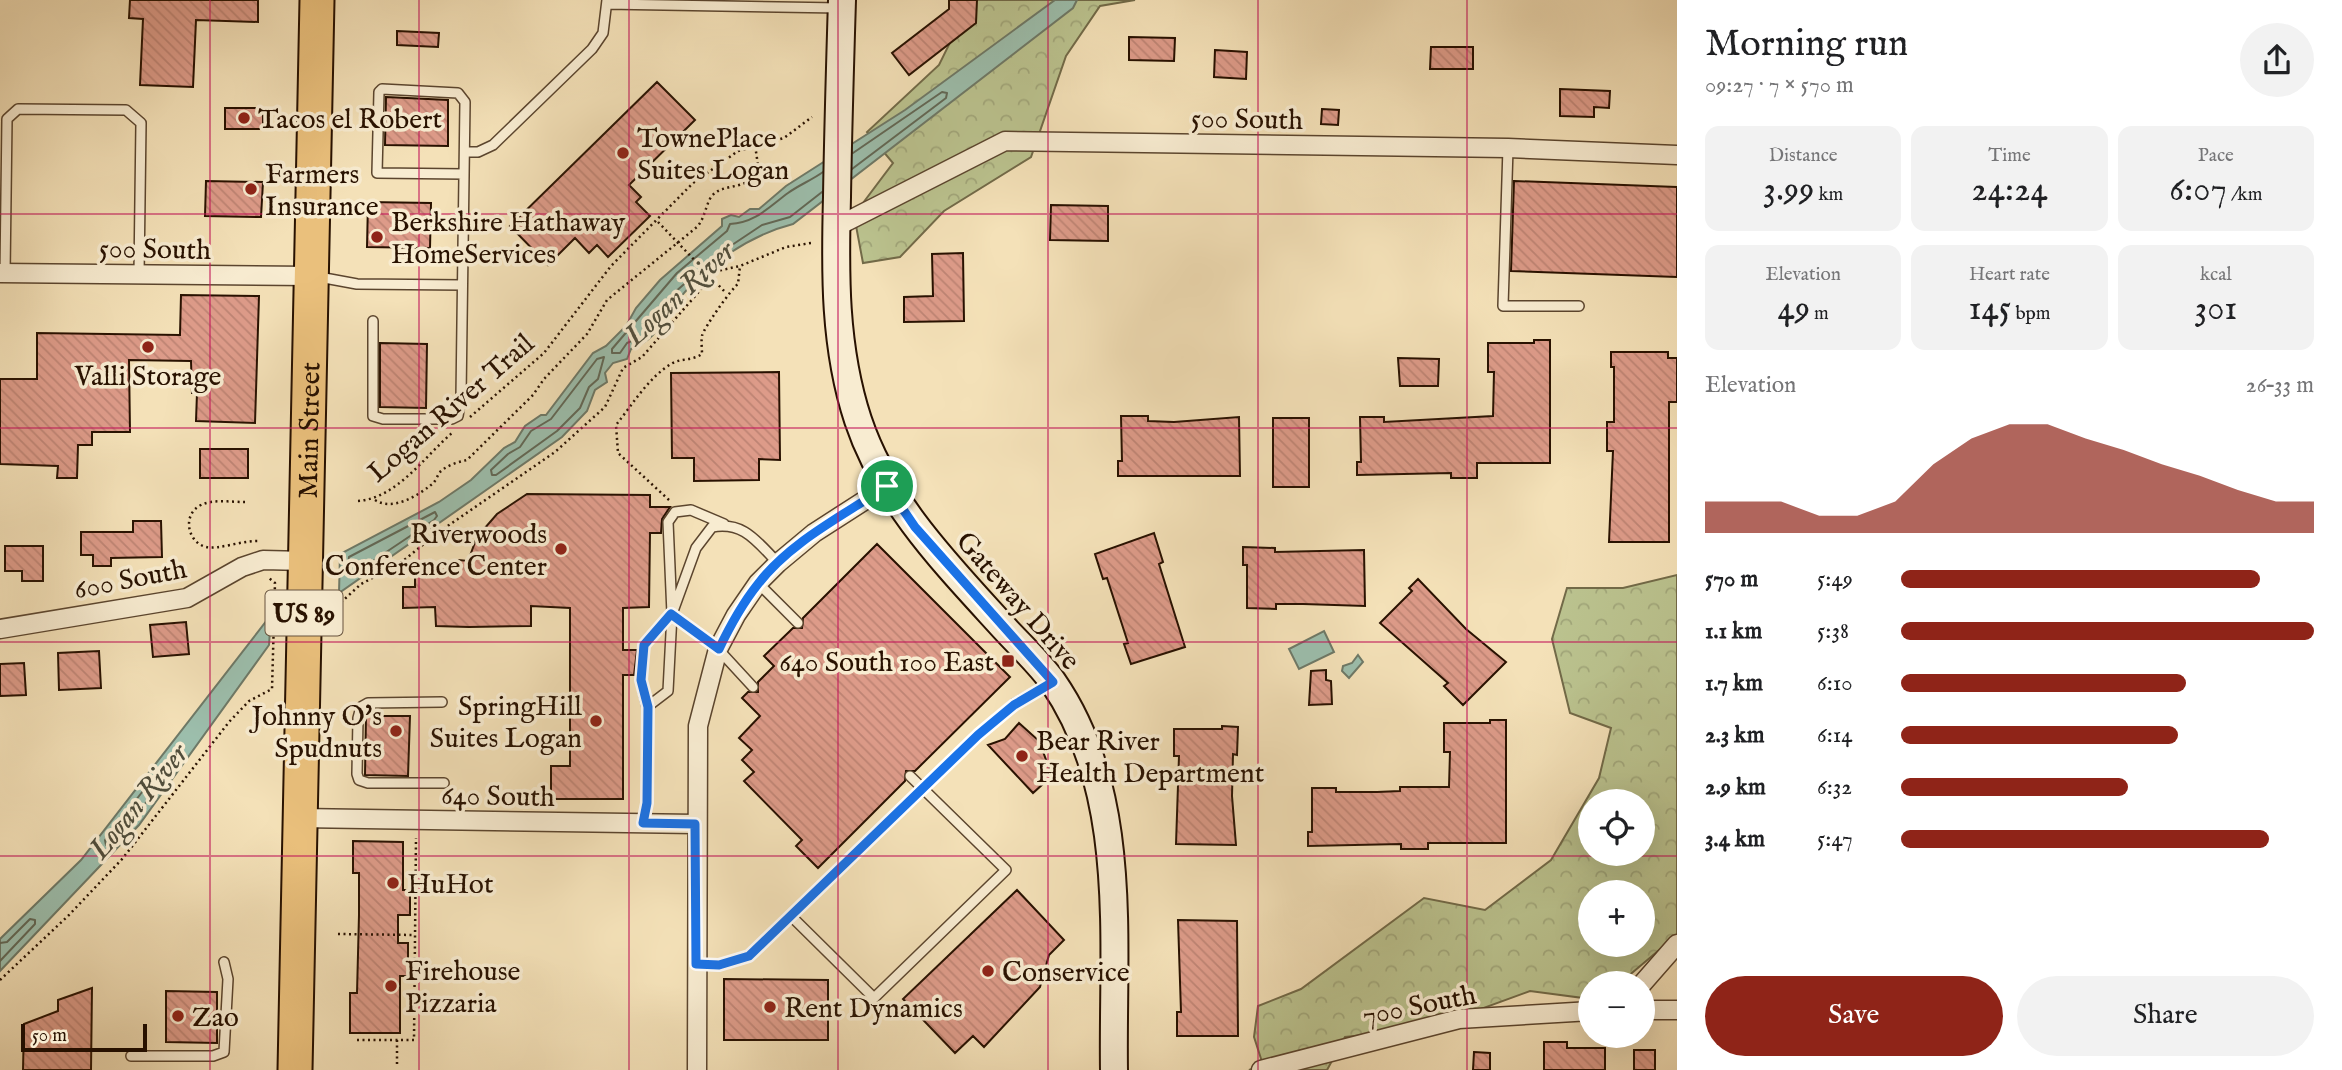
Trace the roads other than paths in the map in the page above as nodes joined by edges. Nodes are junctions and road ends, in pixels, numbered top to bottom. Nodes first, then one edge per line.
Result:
1 (317, 0) edge
2 (607, 2) edge
3 (842, 4) edge
4 (1508, 148) junction
5 (465, 152) junction
6 (1677, 155) edge
7 (464, 174) junction
8 (836, 227) junction
9 (2, 273) edge
10 (139, 274) junction
11 (310, 276) junction
12 (463, 285) junction
13 (1579, 306) dead end
14 (373, 321) dead end
15 (887, 486) junction
16 (726, 525) junction
17 (305, 561) junction
18 (778, 563) junction
19 (758, 583) junction
20 (671, 614) junction
21 (798, 623) dead end
22 (0, 629) edge
23 (719, 649) junction
24 (1053, 682) junction
25 (753, 687) dead end
26 (442, 702) dead end
27 (648, 707) junction
28 (910, 776) dead end
29 (444, 783) dead end
30 (923, 788) junction
31 (300, 818) junction
32 (643, 823) junction
33 (695, 824) junction
34 (791, 916) junction
35 (1677, 944) edge
36 (224, 962) dead end
37 (696, 964) junction
38 (1653, 971) edge
39 (1655, 1010) edge
40 (1677, 1010) edge
41 (1578, 1012) edge
42 (131, 1056) dead end
43 (295, 1070) edge
44 (697, 1070) edge
45 (1114, 1070) edge
46 (1261, 1070) edge

1 - 11 highway, Main Street / US 89
2 - 3 lane
2 - 5 lane
3 - 8 main road, Gateway Drive
4 - 6 street, 500 South
4 - 8 street, 500 South
4 - 13 lane
5 - 7 lane
5 - 7 lane
7 - 12 lane
8 - 15 main road, Gateway Drive
9 - 10 street, 500 South
9 - 10 lane
10 - 11 street, 500 South
11 - 12 lane
11 - 17 highway, Main Street / US 89
12 - 14 lane
15 - 18 street
15 - 24 main road, Gateway Drive
16 - 18 lane
16 - 20 lane
16 - 20 lane
17 - 22 street, 600 South
17 - 31 highway, Main Street / US 89
18 - 19 street
19 - 21 lane
19 - 23 street
20 - 23 lane
20 - 27 lane
20 - 27 lane
23 - 25 lane
23 - 33 street
24 - 30 lane
24 - 45 main road, Gateway Drive
26 - 29 lane
27 - 32 lane
28 - 30 lane
30 - 34 lane
30 - 34 lane
31 - 32 street, 640 South
31 - 43 highway, Main Street / US 89
32 - 33 street, 640 South
33 - 37 street
34 - 37 lane
35 - 38 street
36 - 42 lane
37 - 44 street
39 - 40 street
41 - 46 street, 700 South

